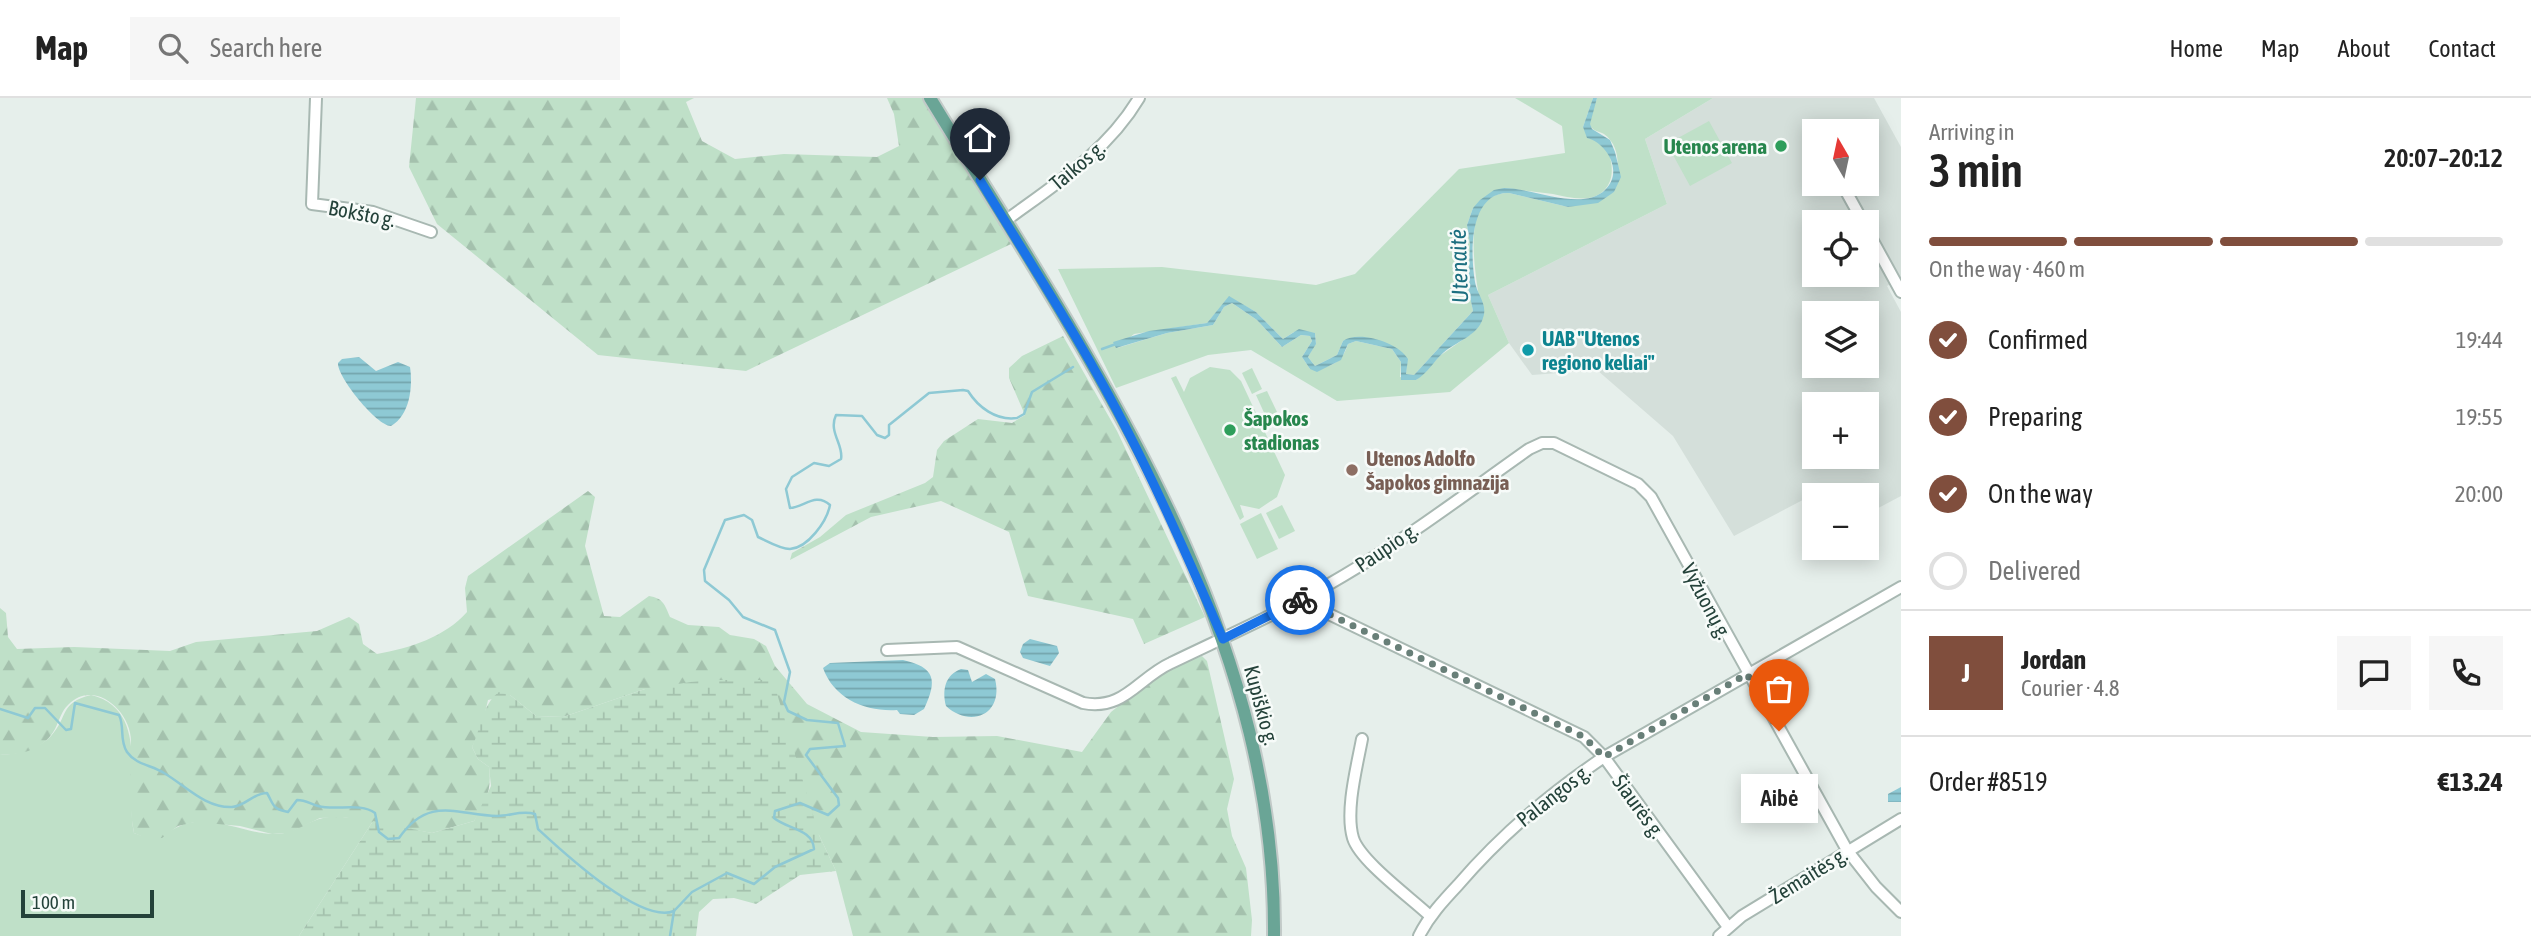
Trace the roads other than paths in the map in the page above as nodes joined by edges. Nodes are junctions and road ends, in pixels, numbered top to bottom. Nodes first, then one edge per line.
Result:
1 (316, 98) edge
2 (930, 98) edge
3 (1139, 98) edge
4 (1005, 221) junction
5 (431, 232) dead end
6 (1879, 252) edge
7 (1901, 292) edge
8 (1542, 443) joint
9 (1898, 589) edge
10 (1304, 597) junction
11 (1901, 603) edge
12 (1223, 639) junction
13 (887, 650) dead end
14 (1747, 674) junction
15 (1362, 739) dead end
16 (1604, 757) junction
17 (1901, 819) edge
18 (1847, 850) junction
19 (1901, 912) edge
20 (1430, 916) junction
21 (1728, 927) junction
22 (1274, 936) edge
23 (1419, 936) edge
24 (1719, 936) edge

1 - 5 street, Bokšto g.
2 - 4 main road, Kupiškio g.
3 - 4 street, Taikos g.
4 - 12 main road, Kupiškio g.
6 - 7 street
8 - 10 street, Paupio g.
8 - 14 street, Vyžuonų g.
9 - 11 street
9 - 14 street, Palangos g.
10 - 12 street, Paupio g.
10 - 16 street, Šiaurės g.
12 - 13 street, Paupio g.
12 - 22 main road, Kupiškio g.
14 - 16 street, Palangos g.
14 - 18 street, Vyžuonų g.
15 - 20 street
16 - 20 street, Palangos g.
16 - 21 street, Šiaurės g.
17 - 18 street, Žemaitės g.
18 - 19 street, Vyžuonų g.
18 - 21 street, Žemaitės g.
20 - 23 street, Palangos g.
21 - 24 street, Žemaitės g.

